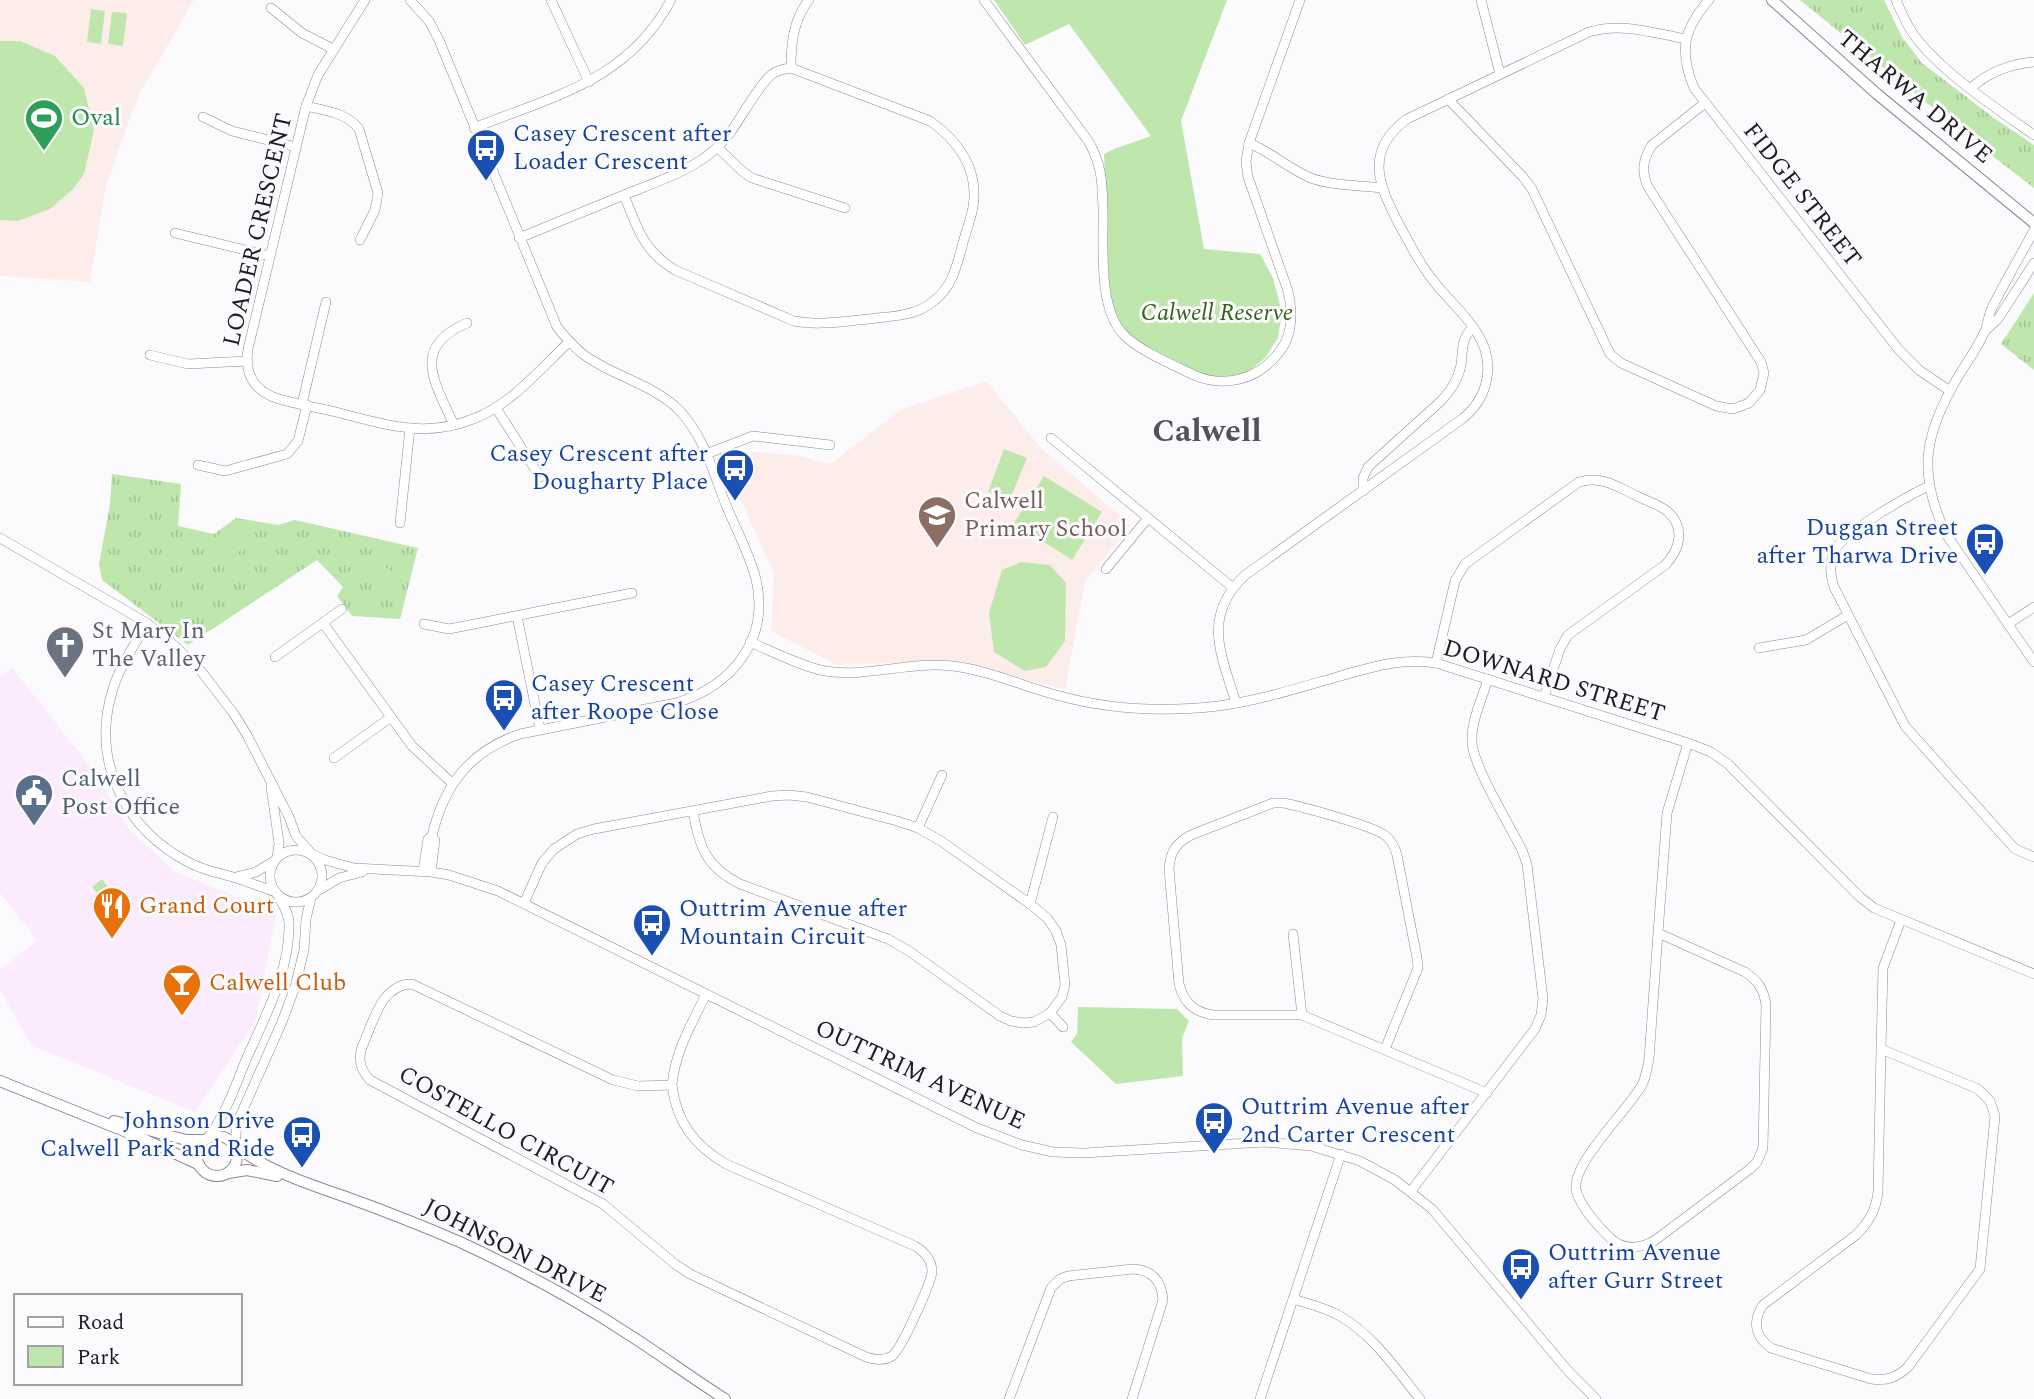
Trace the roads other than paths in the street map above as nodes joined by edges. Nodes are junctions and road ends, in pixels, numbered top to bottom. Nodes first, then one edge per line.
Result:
1 (365, 0) edge
2 (410, 0) edge
3 (551, 0) edge
4 (671, 0) edge
5 (809, 0) edge
6 (984, 0) edge
7 (1300, 0) edge
8 (1481, 0) edge
9 (1709, 0) edge
10 (1772, 0) edge
11 (1896, 0) edge
12 (271, 8) dead end
13 (1686, 38) junction
14 (333, 50) junction
15 (2034, 62) edge
16 (791, 68) junction
17 (1500, 74) junction
18 (589, 82) junction
19 (1971, 88) junction
20 (1448, 99) junction
21 (1705, 103) junction
22 (306, 106) junction
23 (203, 117) dead end
24 (474, 128) junction
25 (2034, 135) edge
26 (1249, 143) junction
27 (296, 147) junction
28 (718, 148) junction
29 (1381, 188) junction
30 (624, 195) junction
31 (845, 208) dead end
32 (2034, 223) edge
33 (2034, 230) edge
34 (175, 233) dead end
35 (519, 238) junction
36 (360, 240) dead end
37 (270, 256) junction
38 (2034, 263) edge
39 (326, 302) dead end
40 (467, 323) dead end
41 (1473, 327) junction
42 (1986, 330) junction
43 (569, 342) junction
44 (150, 355) dead end
45 (247, 361) junction
46 (1950, 391) junction
47 (304, 405) junction
48 (496, 408) junction
49 (454, 425) junction
50 (410, 428) junction
51 (1051, 438) dead end
52 (830, 445) dead end
53 (706, 454) junction
54 (198, 466) dead end
55 (540, 477) dead end
56 (1929, 486) junction
57 (1363, 491) junction
58 (1148, 518) junction
59 (400, 523) dead end
60 (0, 538) edge
61 (1106, 569) dead end
62 (1232, 587) junction
63 (632, 593) dead end
64 (2034, 607) edge
65 (342, 609) dead end
66 (1848, 615) junction
67 (517, 616) junction
68 (147, 623) junction
69 (323, 623) junction
70 (424, 624) dead end
71 (2008, 624) junction
72 (751, 642) junction
73 (1759, 648) dead end
74 (275, 657) dead end
75 (2034, 662) edge
76 (1436, 663) junction
77 (1488, 679) junction
78 (1544, 697) junction
79 (1236, 703) junction
80 (391, 717) junction
81 (540, 729) junction
82 (1688, 743) junction
83 (334, 758) dead end
84 (943, 775) dead end
85 (452, 783) junction
86 (271, 784) junction
87 (692, 811) junction
88 (1053, 817) dead end
89 (918, 828) junction
90 (311, 853) junction
91 (2034, 857) edge
92 (276, 859) junction
93 (371, 870) junction
94 (427, 872) junction
95 (234, 877) junction
96 (276, 893) junction
97 (314, 895) junction
98 (524, 903) junction
99 (1030, 904) junction
100 (1901, 920) junction
101 (1658, 933) junction
102 (1293, 934) dead end
103 (2034, 974) edge
104 (706, 994) junction
105 (1050, 1013) junction
106 (1302, 1015) junction
107 (1063, 1027) dead end
108 (1385, 1049) junction
109 (1881, 1049) junction
110 (0, 1081) edge
111 (673, 1085) junction
112 (1487, 1093) junction
113 (67, 1108) junction
114 (206, 1138) junction
115 (235, 1146) junction
116 (1341, 1154) junction
117 (198, 1164) junction
118 (228, 1173) junction
119 (300, 1181) junction
120 (1411, 1191) junction
121 (1293, 1298) junction
122 (698, 1382) junction
123 (1418, 1398) edge
124 (717, 1399) edge
125 (725, 1399) edge
126 (1009, 1399) edge
127 (1132, 1399) edge
128 (1260, 1399) edge
129 (1596, 1399) edge

1 - 14 street, LOADER CRESCENT
2 - 24 street
3 - 18 street
4 - 18 street
5 - 16 street
6 - 26 street
7 - 26 street
8 - 17 street
9 - 13 street
10 - 32 main road, THARWA DRIVE
11 - 19 street
12 - 14 street
13 - 17 street
13 - 21 street, FIDGE STREET
14 - 22 street, LOADER CRESCENT
15 - 19 street
16 - 28 street
16 - 30 street
17 - 20 street
18 - 24 street
19 - 25 street
20 - 21 street
20 - 29 street
21 - 46 street, FIDGE STREET
22 - 27 street, LOADER CRESCENT
22 - 36 street
23 - 27 street
24 - 35 street
26 - 29 street
27 - 37 street, LOADER CRESCENT
28 - 30 street
28 - 31 street
29 - 41 street
30 - 35 street
33 - 42 street
34 - 37 street
35 - 43 street
37 - 45 street, LOADER CRESCENT
38 - 42 street
39 - 47 street
40 - 49 street
41 - 57 street
41 - 57 street
42 - 46 street
43 - 48 street, LOADER CRESCENT
43 - 53 street
44 - 45 street
45 - 47 street, LOADER CRESCENT
46 - 56 street
47 - 50 street, LOADER CRESCENT
47 - 54 street
48 - 49 street, LOADER CRESCENT
48 - 55 street
49 - 50 street, LOADER CRESCENT
50 - 59 street
51 - 58 street
52 - 53 street
53 - 72 street
56 - 66 street
56 - 71 street
57 - 62 street
58 - 61 street
58 - 62 street
60 - 68 street
62 - 79 street
63 - 67 street
64 - 71 street
65 - 69 street
66 - 73 street
66 - 91 street
67 - 70 street
67 - 81 street
68 - 86 street
68 - 95 street
69 - 74 street
69 - 80 street
71 - 75 street
72 - 79 street, DOWNARD STREET
72 - 81 street
76 - 77 street, DOWNARD STREET
76 - 78 street
76 - 79 street, DOWNARD STREET
77 - 78 street, DOWNARD STREET
77 - 112 street
78 - 82 street, DOWNARD STREET
80 - 83 street
80 - 85 street
81 - 85 street
82 - 100 street, DOWNARD STREET
82 - 101 street
84 - 89 street
85 - 94 street
86 - 90 street
86 - 92 street
87 - 89 street
87 - 98 street
87 - 105 street
88 - 99 street
89 - 99 street
90 - 92 street
90 - 93 street, OUTTRIM AVENUE
90 - 97 street
92 - 95 street
92 - 96 street
93 - 94 street, OUTTRIM AVENUE
93 - 97 street, OUTTRIM AVENUE
94 - 98 street, OUTTRIM AVENUE
95 - 96 street
96 - 97 street
96 - 114 street
97 - 115 street
98 - 104 street, OUTTRIM AVENUE
99 - 105 street
100 - 103 street, DOWNARD STREET
100 - 109 street
101 - 101 street
102 - 106 street
104 - 111 street, COSTELLO CIRCUIT
104 - 116 street, OUTTRIM AVENUE
105 - 107 street
106 - 108 street
106 - 108 street
108 - 112 street
109 - 109 street
110 - 113 main road
111 - 111 street, COSTELLO CIRCUIT
112 - 120 street
113 - 114 main road
113 - 117 main road
114 - 115 main road
114 - 117 main road
115 - 118 main road
115 - 119 main road, JOHNSON DRIVE
116 - 120 street, OUTTRIM AVENUE
116 - 121 street
117 - 118 main road
118 - 119 main road, JOHNSON DRIVE
119 - 122 main road, JOHNSON DRIVE
120 - 129 street, OUTTRIM AVENUE
121 - 123 street
121 - 128 street
122 - 124 main road, JOHNSON DRIVE
122 - 125 main road, JOHNSON DRIVE
126 - 127 street

